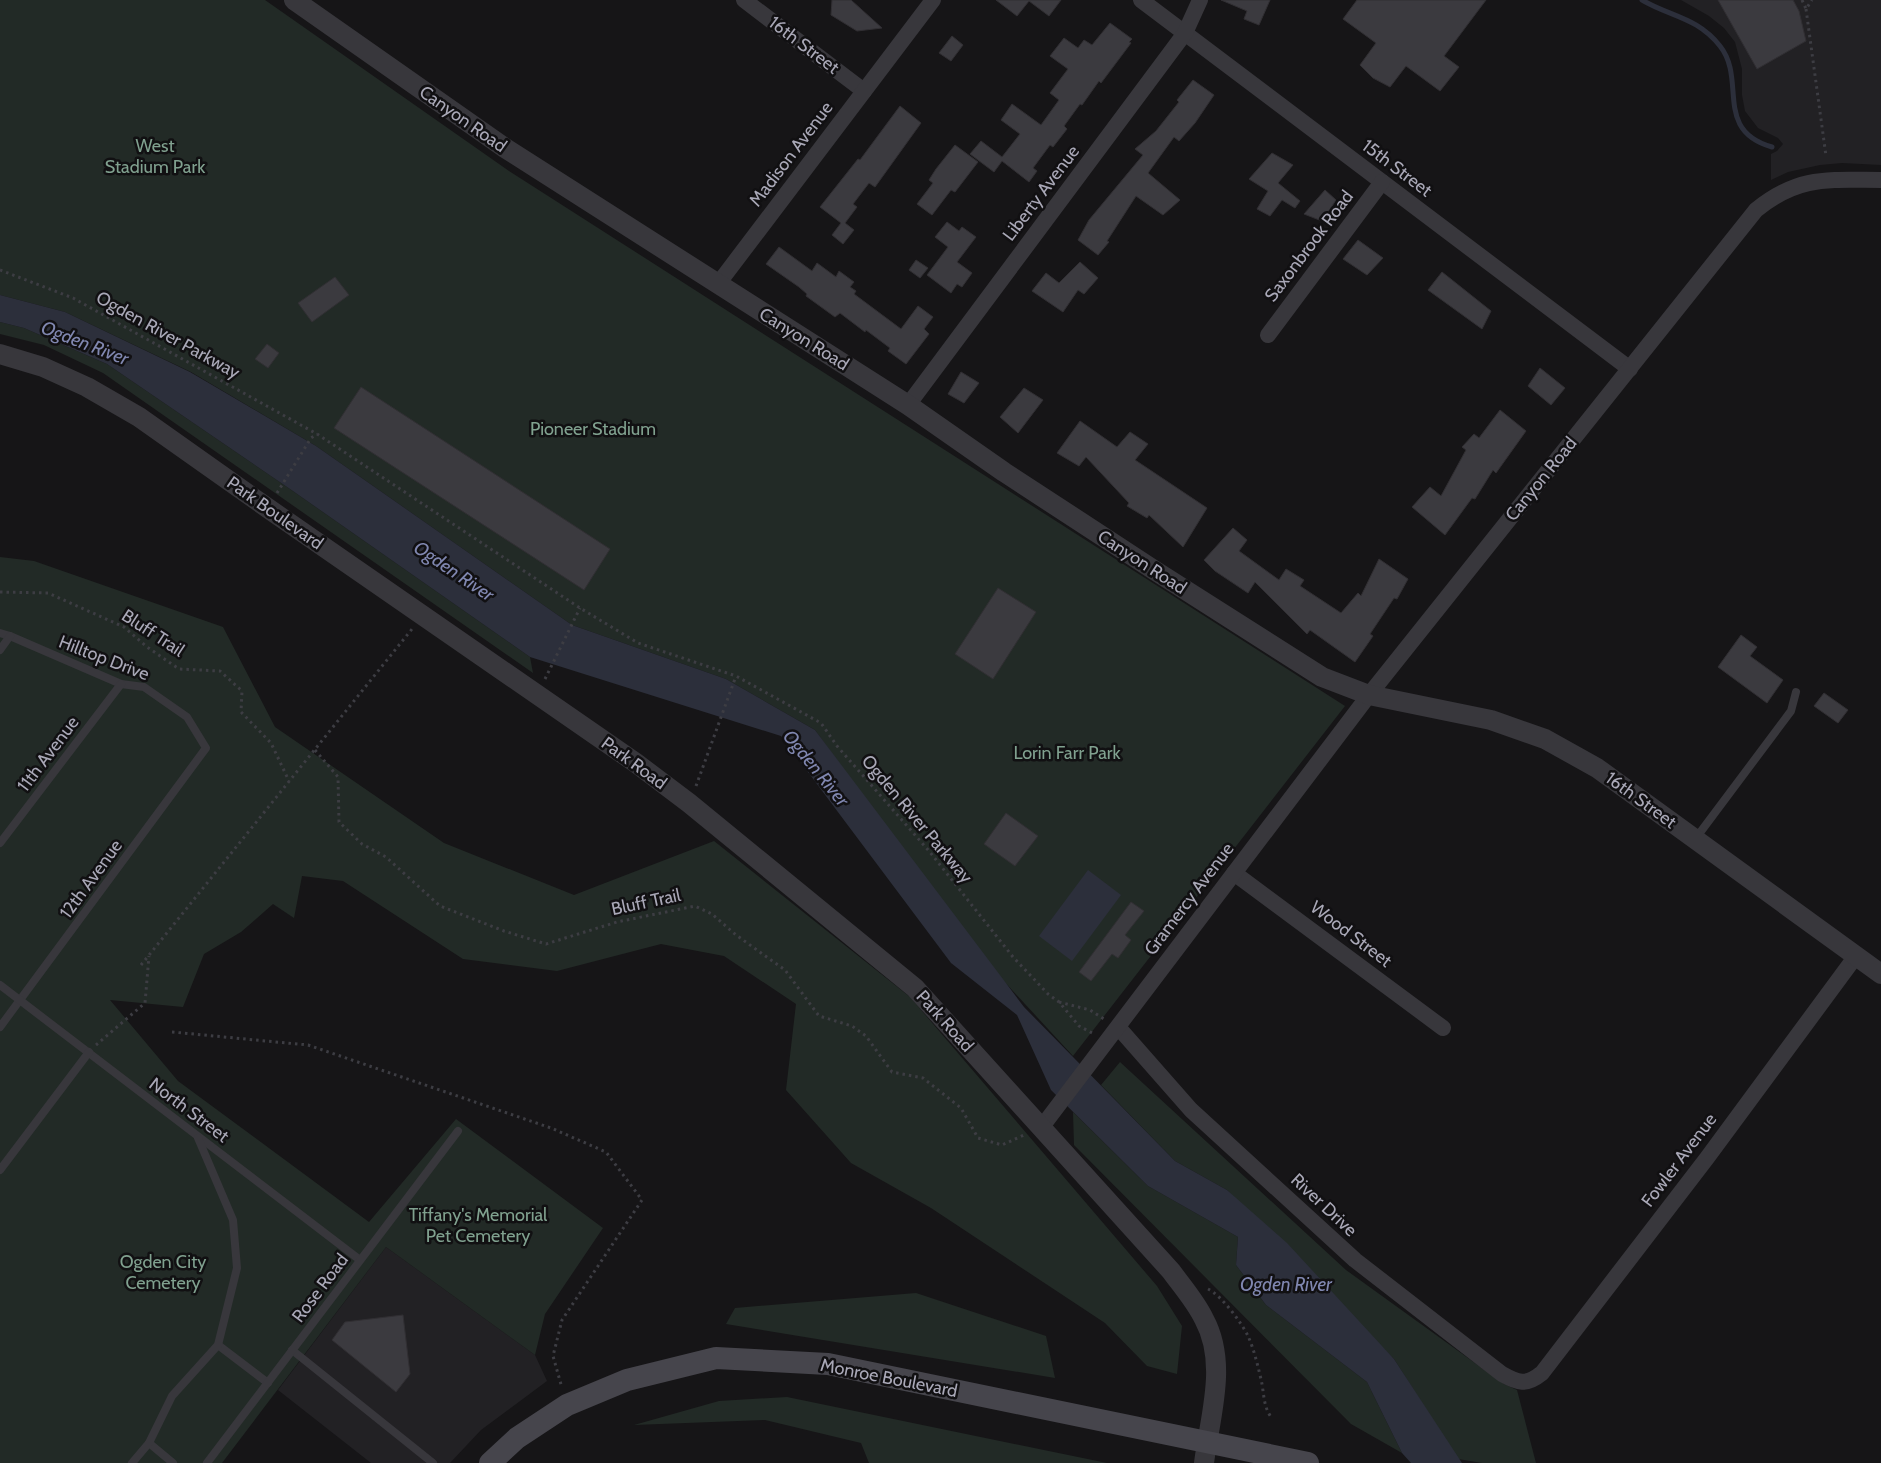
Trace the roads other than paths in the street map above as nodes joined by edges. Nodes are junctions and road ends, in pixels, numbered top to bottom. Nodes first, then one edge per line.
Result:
1 (294, 0) edge
2 (744, 0) edge
3 (933, 0) edge
4 (1141, 0) edge
5 (1200, 0) edge
6 (1185, 33) junction
7 (864, 91) junction
8 (1881, 180) edge
9 (1382, 182) junction
10 (718, 284) junction
11 (1268, 335) dead end
12 (0, 354) edge
13 (1630, 369) junction
14 (908, 405) junction
15 (0, 633) edge
16 (10, 636) junction
17 (0, 650) edge
18 (121, 684) junction
19 (541, 688) joint
20 (1796, 692) dead end
21 (1369, 695) junction
22 (206, 748) joint
23 (1695, 839) junction
24 (0, 844) edge
25 (1234, 873) junction
26 (1856, 956) junction
27 (1881, 974) edge
28 (0, 985) edge
29 (20, 1000) junction
30 (0, 1027) edge
31 (1118, 1027) junction
32 (1443, 1028) dead end
33 (88, 1052) junction
34 (1041, 1128) junction
35 (458, 1131) dead end
36 (198, 1136) junction
37 (0, 1170) edge
38 (360, 1260) junction
39 (218, 1344) junction
40 (292, 1350) junction
41 (1527, 1382) joint
42 (268, 1383) junction
43 (149, 1443) junction
44 (1206, 1453) edge
45 (132, 1463) edge
46 (173, 1463) edge
47 (207, 1463) edge
48 (433, 1463) edge
49 (490, 1463) edge
50 (1308, 1463) edge

1 - 10 street, Canyon Road
2 - 7 street, 16th Street
3 - 7 street, Madison Avenue
4 - 6 street, 15th Street
5 - 6 street, Liberty Avenue
6 - 9 street, 15th Street
6 - 14 street, Liberty Avenue
7 - 10 street, Madison Avenue
8 - 13 street, Canyon Road
9 - 11 street, Saxonbrook Road
9 - 13 street, 15th Street
10 - 14 street, Canyon Road
12 - 19 street, Park Boulevard
13 - 21 street, Canyon Road
14 - 21 street, Canyon Road
15 - 16 lane, Hilltop Drive
16 - 17 lane
16 - 18 lane, Hilltop Drive
18 - 22 lane, Hilltop Drive
18 - 24 lane, 11th Avenue
19 - 34 street, Park Road
20 - 23 lane
21 - 23 street, 16th Street
21 - 25 street, Gramercy Avenue
22 - 29 lane, 12th Avenue
23 - 26 street, 16th Street
25 - 31 street, Gramercy Avenue
25 - 32 street, Wood Street
26 - 27 street, 16th Street
26 - 41 street, Fowler Avenue
28 - 29 lane, North Street
29 - 30 lane, 12th Avenue
29 - 33 lane, North Street
31 - 34 street, Gramercy Avenue
31 - 41 street, River Drive
33 - 36 lane, North Street
33 - 37 lane
34 - 44 street, Park Road
35 - 38 lane, Rose Road
36 - 38 lane, North Street
36 - 39 lane
38 - 40 lane, Rose Road
39 - 42 lane
39 - 43 lane
40 - 42 lane, Rose Road
40 - 48 lane
42 - 47 lane, Rose Road
43 - 45 lane
43 - 46 lane
44 - 49 main road, Monroe Boulevard
44 - 50 main road, Monroe Boulevard

